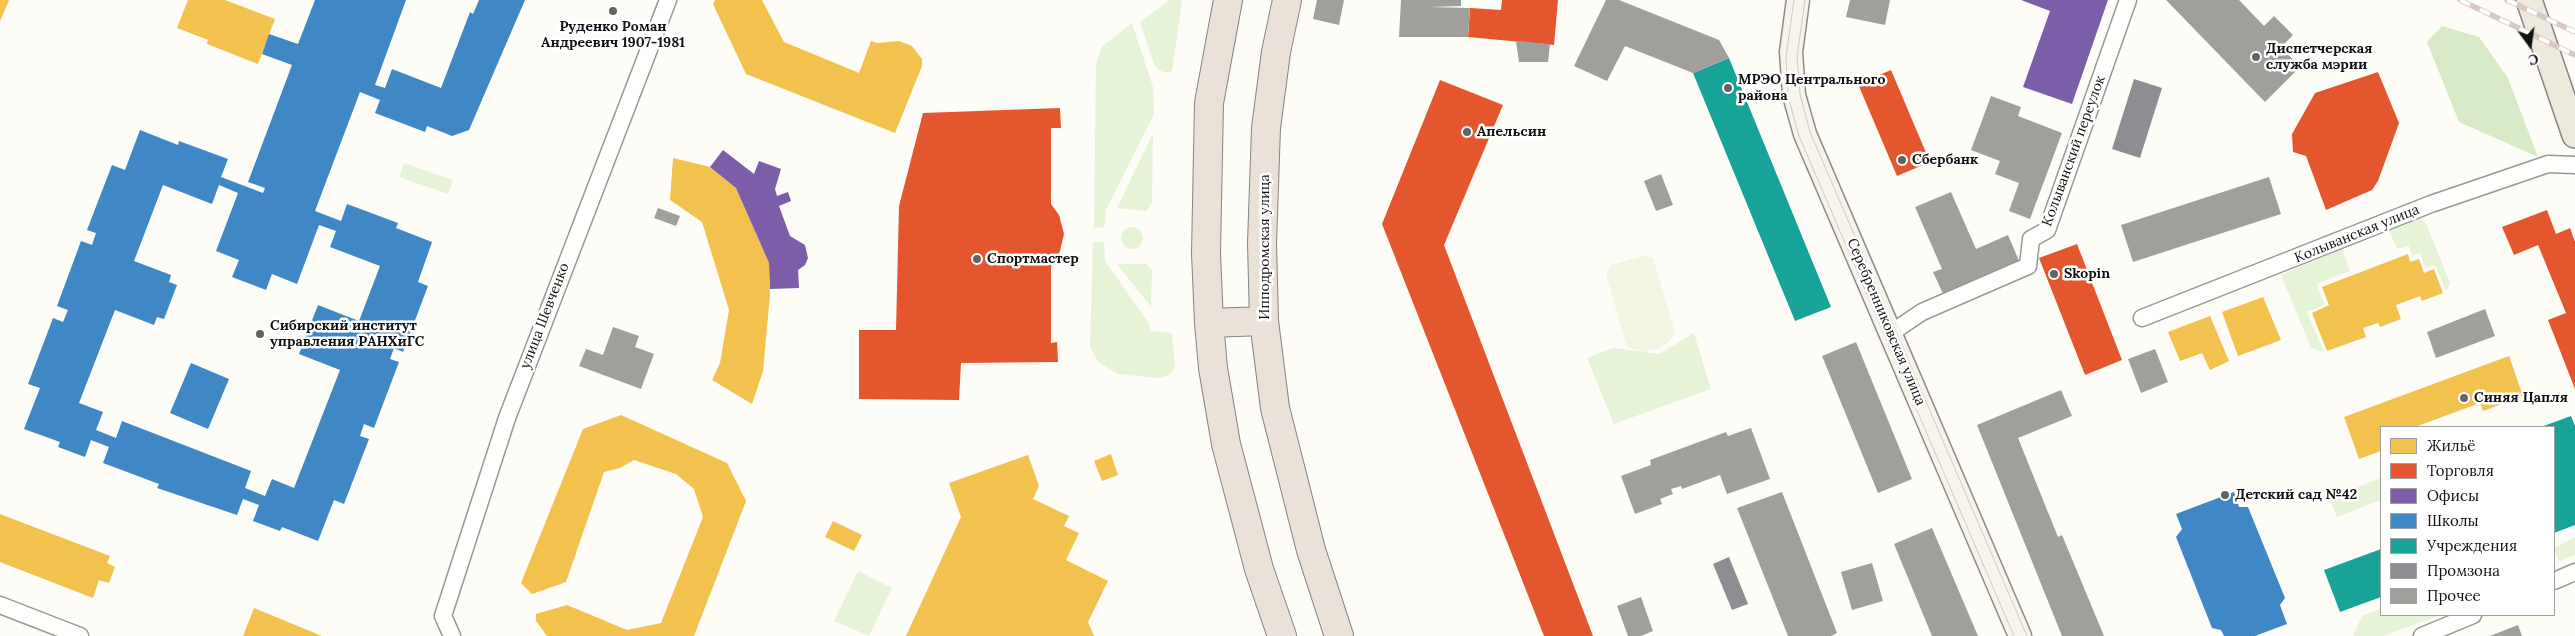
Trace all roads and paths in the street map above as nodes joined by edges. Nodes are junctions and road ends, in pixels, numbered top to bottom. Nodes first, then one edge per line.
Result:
1 (668, 0) edge
2 (1228, 0) edge
3 (1287, 0) edge
4 (1798, 0) edge
5 (2128, 0) edge
6 (2529, 0) edge
7 (2573, 127) edge
8 (2575, 165) edge
9 (2142, 318) dead end
10 (1264, 321) junction
11 (1209, 323) junction
12 (1891, 333) junction
13 (2575, 572) edge
14 (2555, 581) edge
15 (0, 605) edge
16 (2471, 616) edge
17 (80, 636) edge
18 (452, 636) edge
19 (1282, 636) edge
20 (1339, 636) edge
21 (2020, 636) edge
22 (2422, 636) edge

1 - 18 street, улица Шевченко
2 - 11 highway
3 - 10 highway, Ипподромская улица
4 - 12 street, Серебренниковская улица
5 - 12 street, Колыванский переулок
6 - 7 main road
8 - 9 street, Колыванская улица
10 - 11 highway
10 - 20 highway, Ипподромская улица
11 - 19 highway
12 - 21 street, Серебренниковская улица
13 - 14 street
15 - 17 street
16 - 22 street

